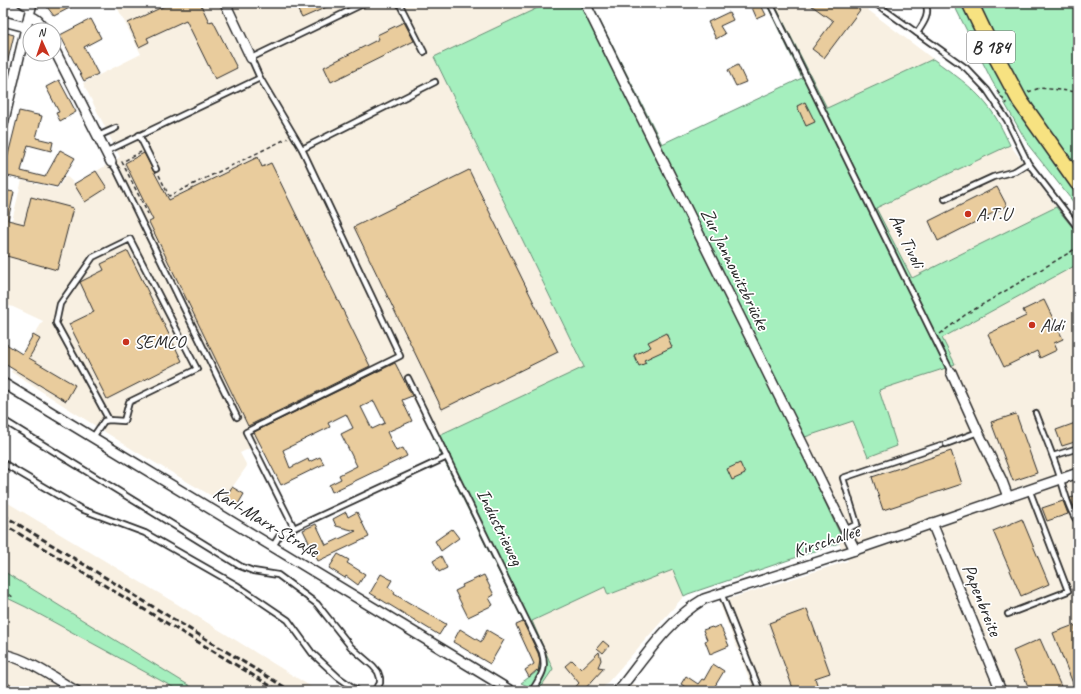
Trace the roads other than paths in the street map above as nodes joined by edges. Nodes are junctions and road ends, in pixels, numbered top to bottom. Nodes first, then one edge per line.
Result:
1 (20, 3) edge
2 (225, 3) edge
3 (364, 3) edge
4 (399, 3) edge
5 (585, 3) edge
6 (770, 3) edge
7 (875, 3) edge
8 (924, 3) edge
9 (970, 3) edge
10 (30, 9) edge
11 (3, 21) edge
12 (27, 22) edge
13 (40, 22) edge
14 (22, 26) edge
15 (917, 33) junction
16 (22, 44) edge
17 (424, 52) dead end
18 (251, 58) junction
19 (60, 62) edge
20 (260, 78) junction
21 (435, 82) dead end
22 (3, 124) edge
23 (116, 128) dead end
24 (139, 136) junction
25 (98, 137) junction
26 (302, 148) junction
27 (105, 152) junction
28 (111, 162) joint
29 (1028, 163) junction
30 (156, 169) road end
31 (1078, 183) edge
32 (945, 199) dead end
33 (1078, 228) edge
34 (951, 372) joint
35 (408, 378) dead end
36 (3, 383) edge
37 (1036, 413) dead end
38 (238, 417) dead end
39 (3, 420) edge
40 (109, 420) junction
41 (978, 432) junction
42 (93, 437) junction
43 (1078, 448) edge
44 (1053, 456) junction
45 (447, 457) junction
46 (3, 463) edge
47 (1078, 472) edge
48 (1060, 478) junction
49 (1029, 489) junction
50 (1008, 497) junction
51 (1078, 522) edge
52 (932, 523) junction
53 (294, 528) junction
54 (845, 530) junction
55 (272, 546) junction
56 (855, 550) junction
57 (721, 593) junction
58 (1008, 614) dead end
59 (3, 654) edge
60 (76, 691) edge
61 (358, 691) edge
62 (372, 691) edge
63 (510, 691) edge
64 (532, 691) edge
65 (618, 691) edge
66 (760, 691) edge
67 (1001, 691) edge

1 - 10 lane
2 - 18 street
3 - 18 lane
4 - 17 lane
5 - 54 street, Zur Jannowitzbrücke
6 - 34 lane, Am Tivoli
7 - 15 lane
8 - 15 lane
9 - 31 main road, B 184
10 - 12 street
10 - 13 street
11 - 14 street
15 - 29 lane
16 - 22 street
18 - 20 lane
19 - 25 street
20 - 24 lane
20 - 26 lane
21 - 26 lane
23 - 25 lane
24 - 27 lane
24 - 30 lane
25 - 27 street
26 - 53 lane
27 - 28 street
28 - 38 lane
29 - 32 lane
29 - 33 lane
34 - 41 street, Am Tivoli
35 - 45 lane, Industrieweg
36 - 42 street, Karl-Marx-Straße
37 - 44 lane
39 - 62 lane
40 - 40 lane
40 - 42 lane
41 - 50 street, Am Tivoli
41 - 54 lane
42 - 55 street, Karl-Marx-Straße
43 - 44 lane
44 - 48 lane
45 - 53 lane
45 - 64 lane, Industrieweg
46 - 61 lane
47 - 48 street, Kirschallee
48 - 49 street, Kirschallee
48 - 51 lane
49 - 50 street, Kirschallee
49 - 58 lane
50 - 52 street, Kirschallee
52 - 56 street, Kirschallee
52 - 67 street, Papenbreite
53 - 55 lane
54 - 56 street, Zur Jannowitzbrücke
55 - 63 street, Karl-Marx-Straße
56 - 57 street, Kirschallee
57 - 65 street, Kirschallee
57 - 66 lane
59 - 60 street

